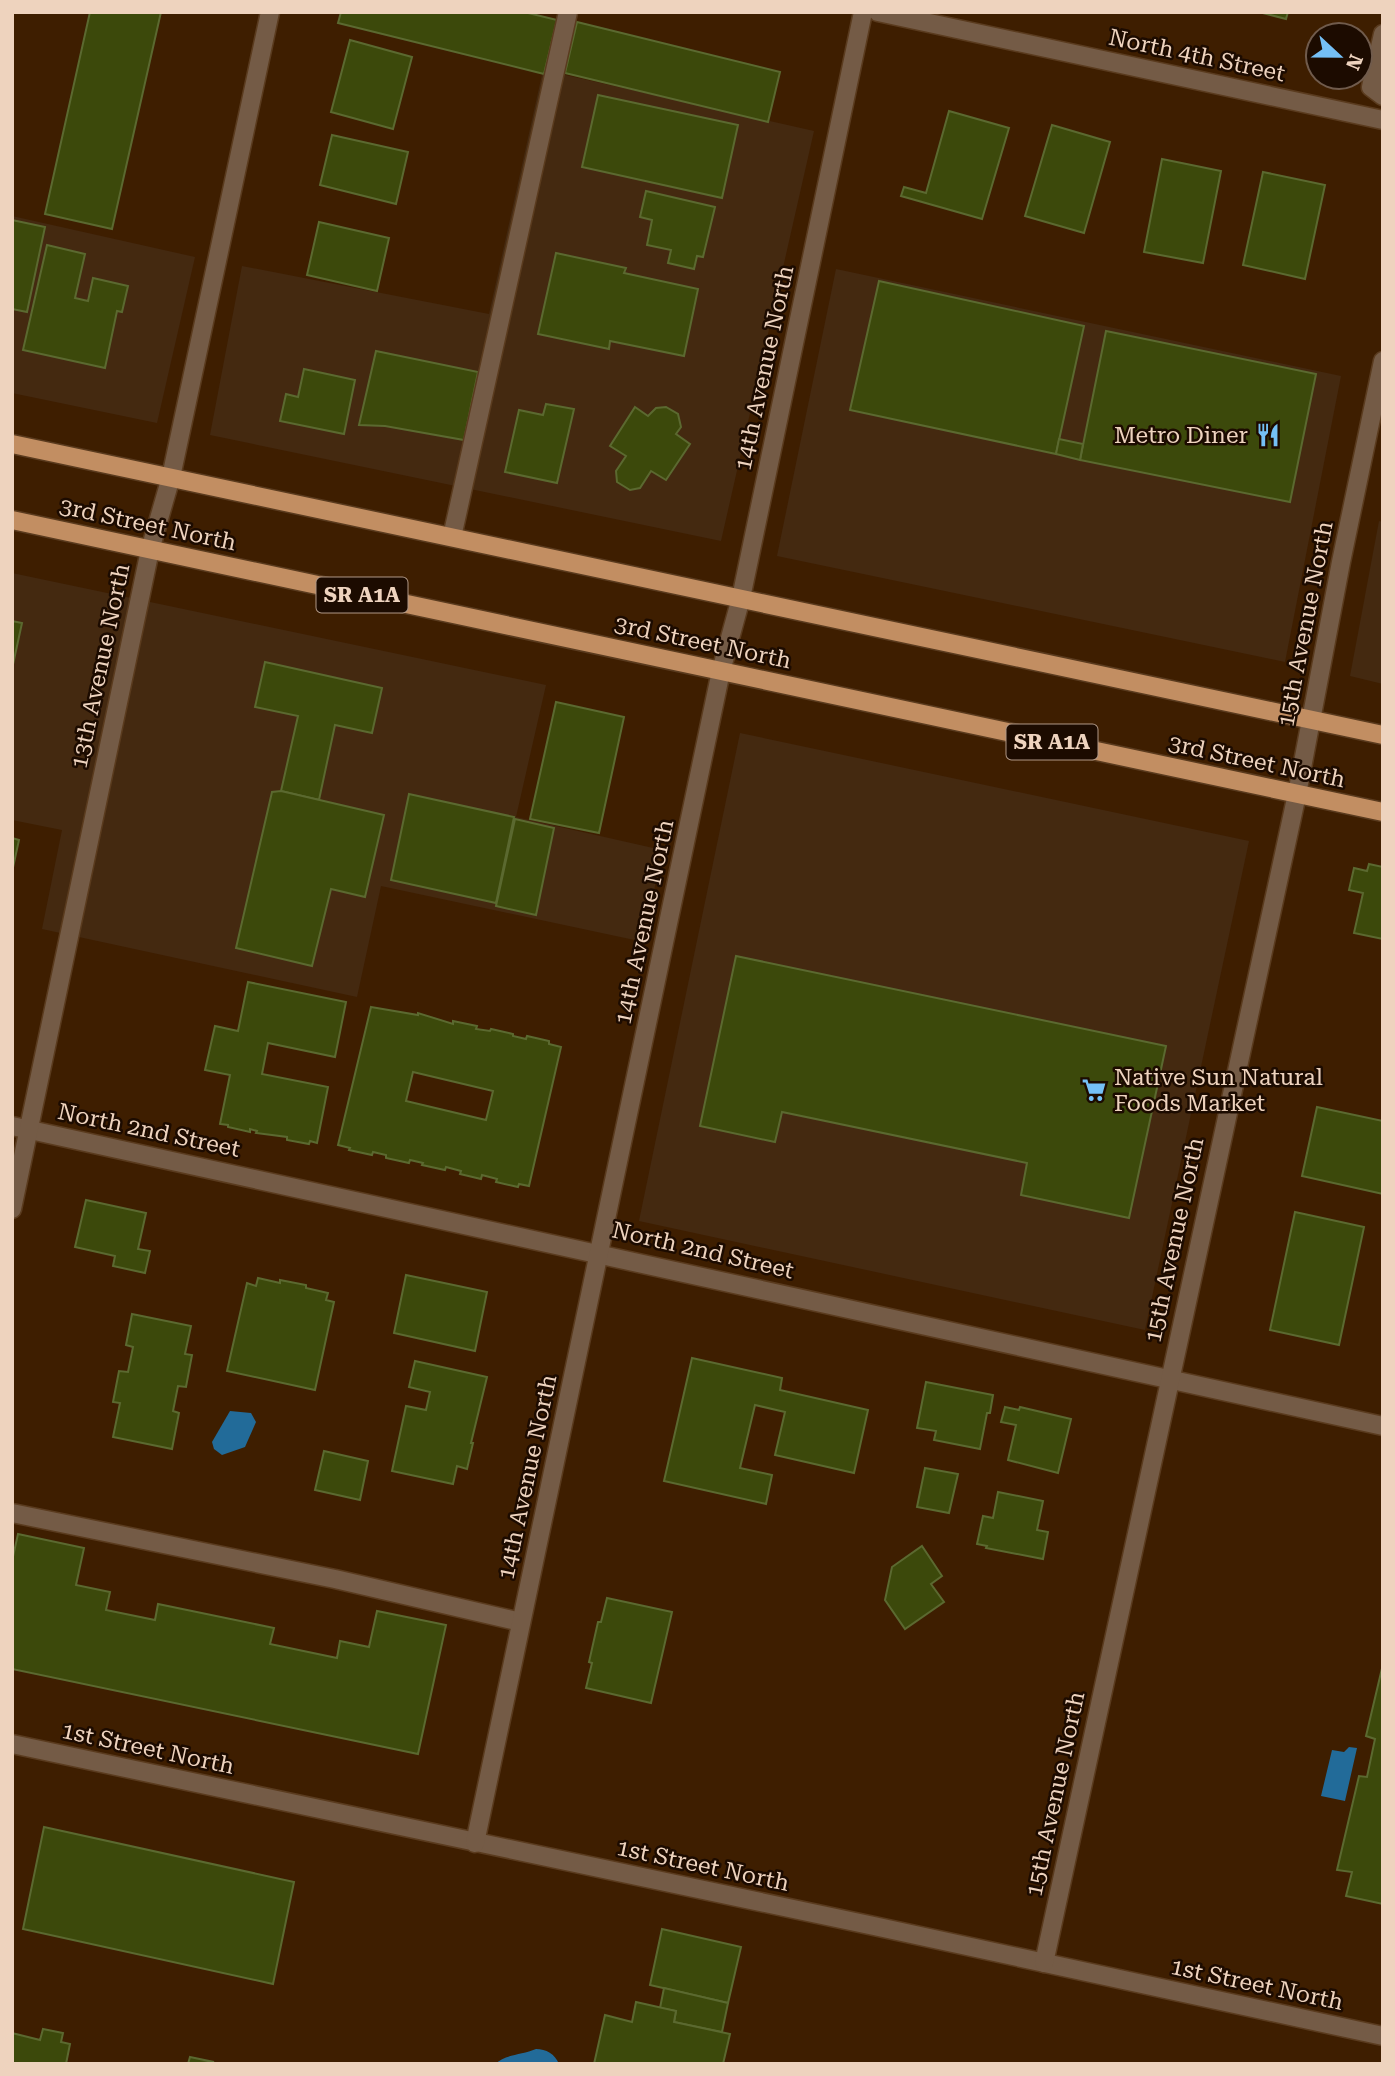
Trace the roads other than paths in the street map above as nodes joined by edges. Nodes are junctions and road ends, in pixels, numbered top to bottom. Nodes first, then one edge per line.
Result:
1 (270, 12) edge
2 (568, 12) edge
3 (863, 12) edge
4 (878, 12) edge
5 (1383, 34) edge
6 (1383, 96) edge
7 (1383, 120) edge
8 (1383, 361) edge
9 (12, 444) edge
10 (171, 477) junction
11 (12, 520) edge
12 (452, 537) junction
13 (150, 550) junction
14 (741, 598) junction
15 (722, 671) junction
16 (1311, 719) junction
17 (1383, 735) edge
18 (1297, 794) junction
19 (1383, 812) edge
20 (20, 1128) edge
21 (12, 1209) edge
22 (600, 1252) junction
23 (1169, 1380) junction
24 (1383, 1426) edge
25 (12, 1513) edge
26 (521, 1622) junction
27 (12, 1744) edge
28 (475, 1843) junction
29 (1044, 1963) junction
30 (1383, 2036) edge

1 - 10 street, 13th Avenue North
2 - 12 street
3 - 14 street, 14th Avenue North
4 - 7 street, North 4th Street
5 - 6 street
8 - 16 street, 15th Avenue North
9 - 10 main road
10 - 12 main road
10 - 13 street, 13th Avenue North
11 - 13 main road, 3rd Street North / SR A1A
12 - 14 main road
13 - 15 main road, 3rd Street North / SR A1A
13 - 20 street, 13th Avenue North
14 - 15 street, 14th Avenue North
14 - 16 main road
15 - 18 main road, 3rd Street North / SR A1A
15 - 22 street, 14th Avenue North
16 - 17 main road
16 - 18 street, 15th Avenue North
18 - 19 main road, 3rd Street North / SR A1A
18 - 23 street, 15th Avenue North
20 - 21 street, 13th Avenue North
20 - 22 street, North 2nd Street
22 - 23 street, North 2nd Street
22 - 26 street, 14th Avenue North
23 - 24 street, North 2nd Street
23 - 29 street, 15th Avenue North
25 - 26 street
26 - 28 street, 14th Avenue North
27 - 28 street, 1st Street North
28 - 29 street, 1st Street North
29 - 30 street, 1st Street North

